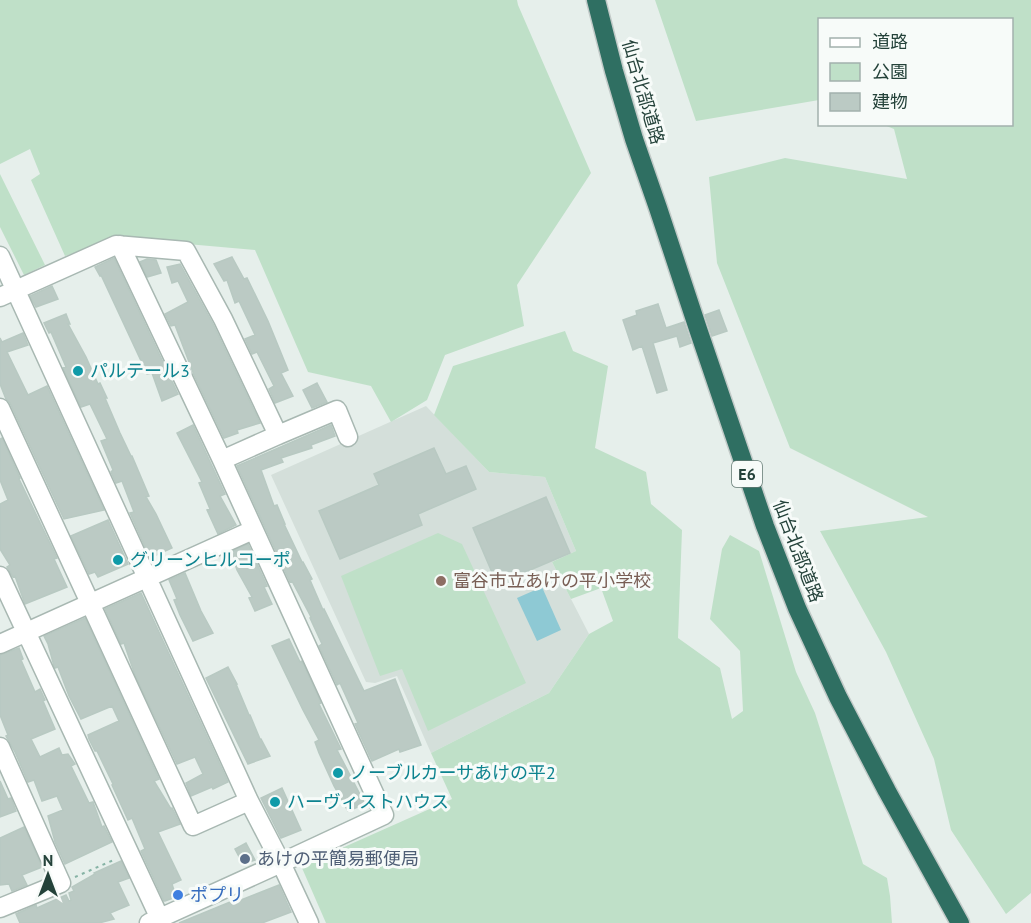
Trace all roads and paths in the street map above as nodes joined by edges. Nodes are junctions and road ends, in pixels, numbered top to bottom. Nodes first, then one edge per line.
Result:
1 (596, 0) edge
2 (120, 245) junction
3 (0, 256) edge
4 (8, 293) edge
5 (0, 408) edge
6 (278, 435) junction
7 (348, 437) dead end
8 (222, 460) junction
9 (253, 530) junction
10 (0, 576) edge
11 (147, 578) junction
12 (90, 603) junction
13 (27, 633) junction
14 (0, 644) edge
15 (0, 747) edge
16 (249, 801) junction
17 (129, 853) junction
18 (281, 863) junction
19 (61, 883) junction
20 (0, 908) edge
21 (0, 913) edge
22 (157, 921) edge
23 (4, 923) edge
24 (309, 923) edge
25 (960, 923) edge

1 - 25 highway, 仙台北部道路 / E6
2 - 4 street
2 - 6 street
2 - 8 street
3 - 4 street
4 - 11 street
5 - 12 street
6 - 7 street
6 - 8 street
8 - 9 street
9 - 11 street
9 - 18 street
10 - 13 street
11 - 12 street
11 - 16 street
12 - 13 street
12 - 16 street
13 - 14 street
13 - 17 street
15 - 19 street
16 - 18 street
17 - 19 path
17 - 22 street
18 - 22 street
18 - 24 street
19 - 20 street
21 - 23 street

